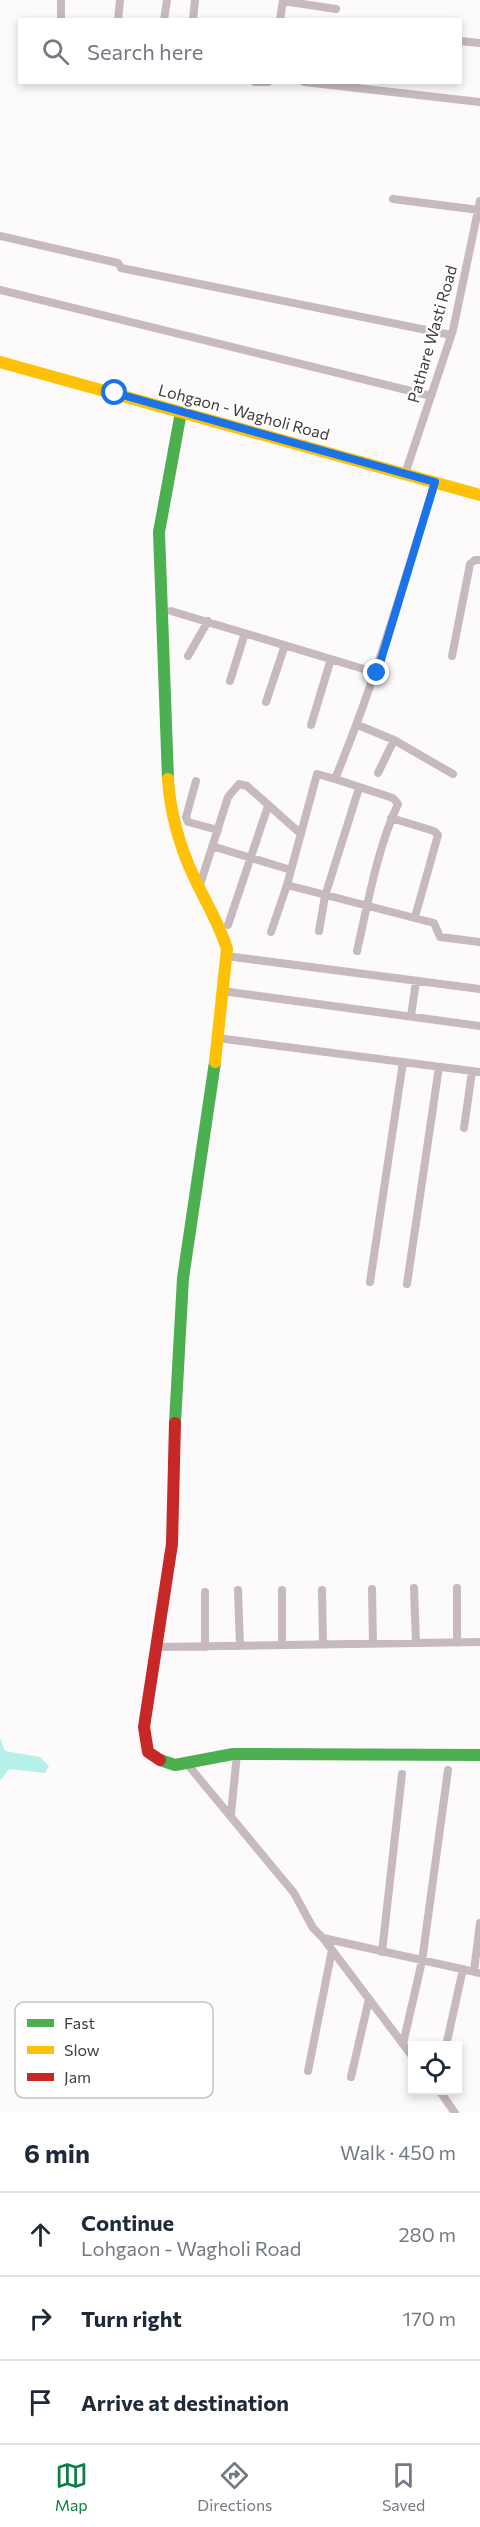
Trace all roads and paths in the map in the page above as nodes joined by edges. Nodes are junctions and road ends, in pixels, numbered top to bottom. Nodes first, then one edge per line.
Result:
1 (61, 0) edge
2 (120, 0) edge
3 (167, 0) edge
4 (195, 0) edge
5 (283, 1) edge
6 (336, 9) dead end
7 (61, 18) edge
8 (118, 18) edge
9 (164, 18) edge
10 (193, 18) edge
11 (280, 18) edge
12 (462, 41) edge
13 (480, 43) edge
14 (322, 84) edge
15 (480, 102) edge
16 (393, 199) dead end
17 (479, 205) edge
18 (0, 236) edge
19 (0, 290) edge
20 (451, 335) junction
21 (0, 362) edge
22 (431, 396) junction
23 (182, 412) junction
24 (405, 474) junction
25 (435, 482) junction
26 (480, 495) edge
27 (480, 560) edge
28 (171, 611) dead end
29 (208, 621) junction
30 (245, 633) junction
31 (285, 645) junction
32 (188, 656) dead end
33 (452, 656) dead end
34 (331, 659) junction
35 (377, 673) junction
36 (230, 681) dead end
37 (266, 702) dead end
38 (311, 725) dead end
39 (358, 725) junction
40 (394, 740) junction
41 (378, 773) dead end
42 (453, 774) dead end
43 (336, 779) junction
44 (196, 782) dead end
45 (359, 788) junction
46 (268, 806) junction
47 (391, 818) junction
48 (218, 830) junction
49 (301, 834) junction
50 (214, 847) junction
51 (250, 857) junction
52 (291, 870) junction
53 (287, 885) junction
54 (199, 888) junction
55 (325, 896) junction
56 (367, 906) junction
57 (415, 917) junction
58 (228, 925) dead end
59 (319, 931) dead end
60 (271, 932) dead end
61 (480, 942) edge
62 (357, 951) dead end
63 (226, 956) junction
64 (416, 981) junction
65 (480, 989) edge
66 (222, 991) junction
67 (411, 1016) junction
68 (480, 1026) edge
69 (217, 1038) junction
70 (403, 1062) junction
71 (439, 1067) junction
72 (476, 1072) edge
73 (464, 1128) dead end
74 (370, 1282) dead end
75 (407, 1284) dead end
76 (414, 1588) dead end
77 (457, 1588) dead end
78 (372, 1589) dead end
79 (238, 1590) dead end
80 (282, 1590) dead end
81 (322, 1590) dead end
82 (205, 1592) dead end
83 (457, 1642) junction
84 (480, 1642) edge
85 (416, 1643) junction
86 (373, 1644) junction
87 (282, 1645) junction
88 (323, 1645) junction
89 (240, 1646) junction
90 (157, 1647) junction
91 (205, 1647) junction
92 (237, 1754) junction
93 (480, 1755) edge
94 (188, 1765) junction
95 (448, 1770) dead end
96 (402, 1774) dead end
97 (231, 1814) junction
98 (480, 1923) edge
99 (323, 1938) junction
100 (332, 1950) junction
101 (382, 1952) junction
102 (422, 1960) junction
103 (463, 1969) junction
104 (477, 1972) edge
105 (369, 1999) junction
106 (447, 2041) edge
107 (403, 2044) junction
108 (408, 2051) edge
109 (308, 2071) dead end
110 (351, 2077) dead end
111 (442, 2095) edge
112 (455, 2113) edge

1 - 7 street
2 - 8 street
3 - 9 street
4 - 10 street
5 - 6 street
5 - 11 street
12 - 13 street
14 - 15 street
16 - 17 street
17 - 20 street, Pathare Wasti Road
18 - 20 street
19 - 22 street
20 - 22 street, Pathare Wasti Road
21 - 23 street, Lohgaon - Wagholi Road
22 - 24 street, Pathare Wasti Road
23 - 24 street, Lohgaon - Wagholi Road
23 - 54 street
24 - 25 street, Lohgaon - Wagholi Road
25 - 26 street, Lohgaon - Wagholi Road
25 - 35 street
27 - 33 street
28 - 29 street
29 - 30 street
29 - 32 street
30 - 31 street
30 - 36 street
31 - 34 street
31 - 37 street
34 - 35 street
34 - 38 street
35 - 39 street
39 - 40 street
39 - 43 street
40 - 41 street
40 - 42 street
43 - 45 street
43 - 49 street
44 - 48 street
45 - 47 street
45 - 55 street
46 - 48 street
46 - 49 street
46 - 51 street
47 - 56 street
47 - 57 street
48 - 50 street
49 - 52 street
50 - 51 street
50 - 54 street
51 - 52 street
51 - 58 street
52 - 53 street
53 - 55 street
53 - 60 street
54 - 63 street
55 - 56 street
55 - 59 street
56 - 57 street
56 - 62 street
57 - 61 street
63 - 64 street
63 - 66 street
64 - 65 street
64 - 67 street
66 - 67 street
66 - 69 street
67 - 68 street
69 - 70 street
69 - 90 street
70 - 71 street
70 - 74 street
71 - 72 street
71 - 75 street
72 - 73 street
76 - 85 street
77 - 83 street
78 - 86 street
79 - 89 street
80 - 87 street
81 - 88 street
82 - 91 street
83 - 84 street
83 - 85 street
85 - 86 street
86 - 88 street
87 - 88 street
87 - 89 street
89 - 91 street
90 - 91 street
90 - 94 street
92 - 93 street
92 - 94 street
92 - 97 street
94 - 97 street
95 - 102 street
96 - 101 street
97 - 99 street
98 - 104 street
99 - 100 street
99 - 101 street
100 - 105 street
100 - 109 street
101 - 102 street
102 - 103 street
102 - 107 street
103 - 104 street
103 - 106 street
105 - 107 street
105 - 110 street
107 - 108 street
111 - 112 street

